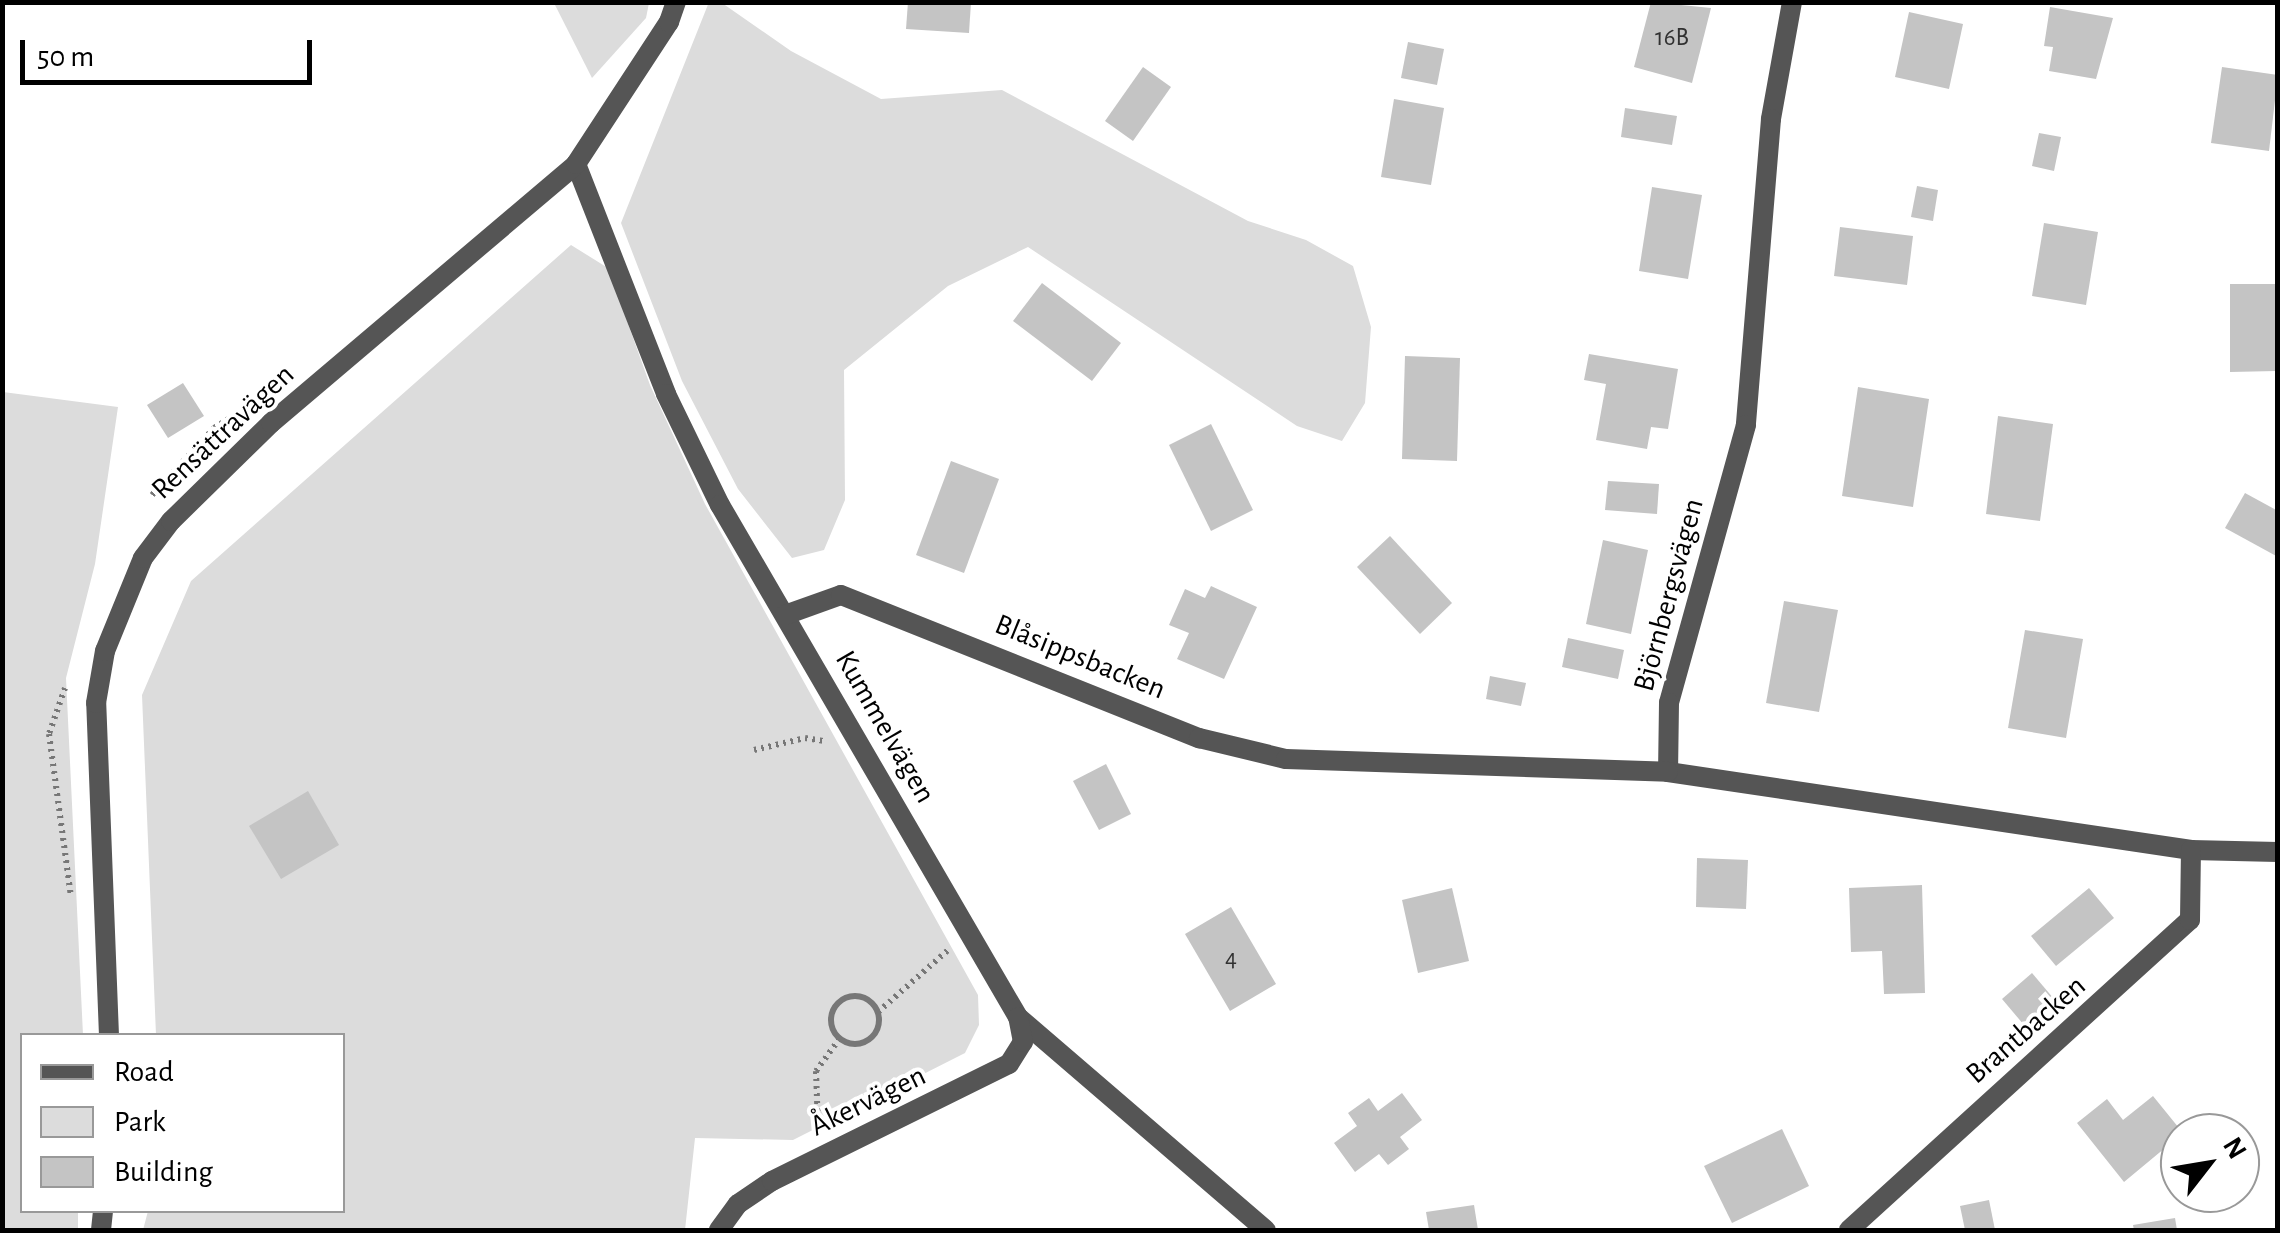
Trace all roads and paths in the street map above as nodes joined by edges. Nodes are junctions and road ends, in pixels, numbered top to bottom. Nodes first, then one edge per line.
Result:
1 (676, 2) edge
2 (1792, 2) edge
3 (576, 164) junction
4 (786, 615) junction
5 (861, 746) junction
6 (754, 750) dead end
7 (1668, 772) junction
8 (2191, 850) junction
9 (2278, 852) edge
10 (970, 936) junction
11 (878, 1012) junction
12 (1018, 1017) junction
13 (109, 1033) edge
14 (839, 1039) junction
15 (822, 1157) junction
16 (720, 1230) edge
17 (1266, 1230) edge
18 (1849, 1230) edge

1 - 3 street, Rensättravägen
2 - 7 street, Björnbergsvägen
3 - 4 street, Kummelvägen
3 - 13 street, Rensättravägen
4 - 5 street, Kummelvägen
4 - 7 street, Blåsippsbacken
5 - 6 path
5 - 10 street, Kummelvägen
7 - 8 street
8 - 9 street
8 - 18 street, Brantbacken
10 - 11 path
10 - 12 street, Kummelvägen
11 - 14 path
11 - 14 path
12 - 15 street, Åkervägen
12 - 17 street, Kummelvägen
14 - 15 path
15 - 16 street, Åkervägen

